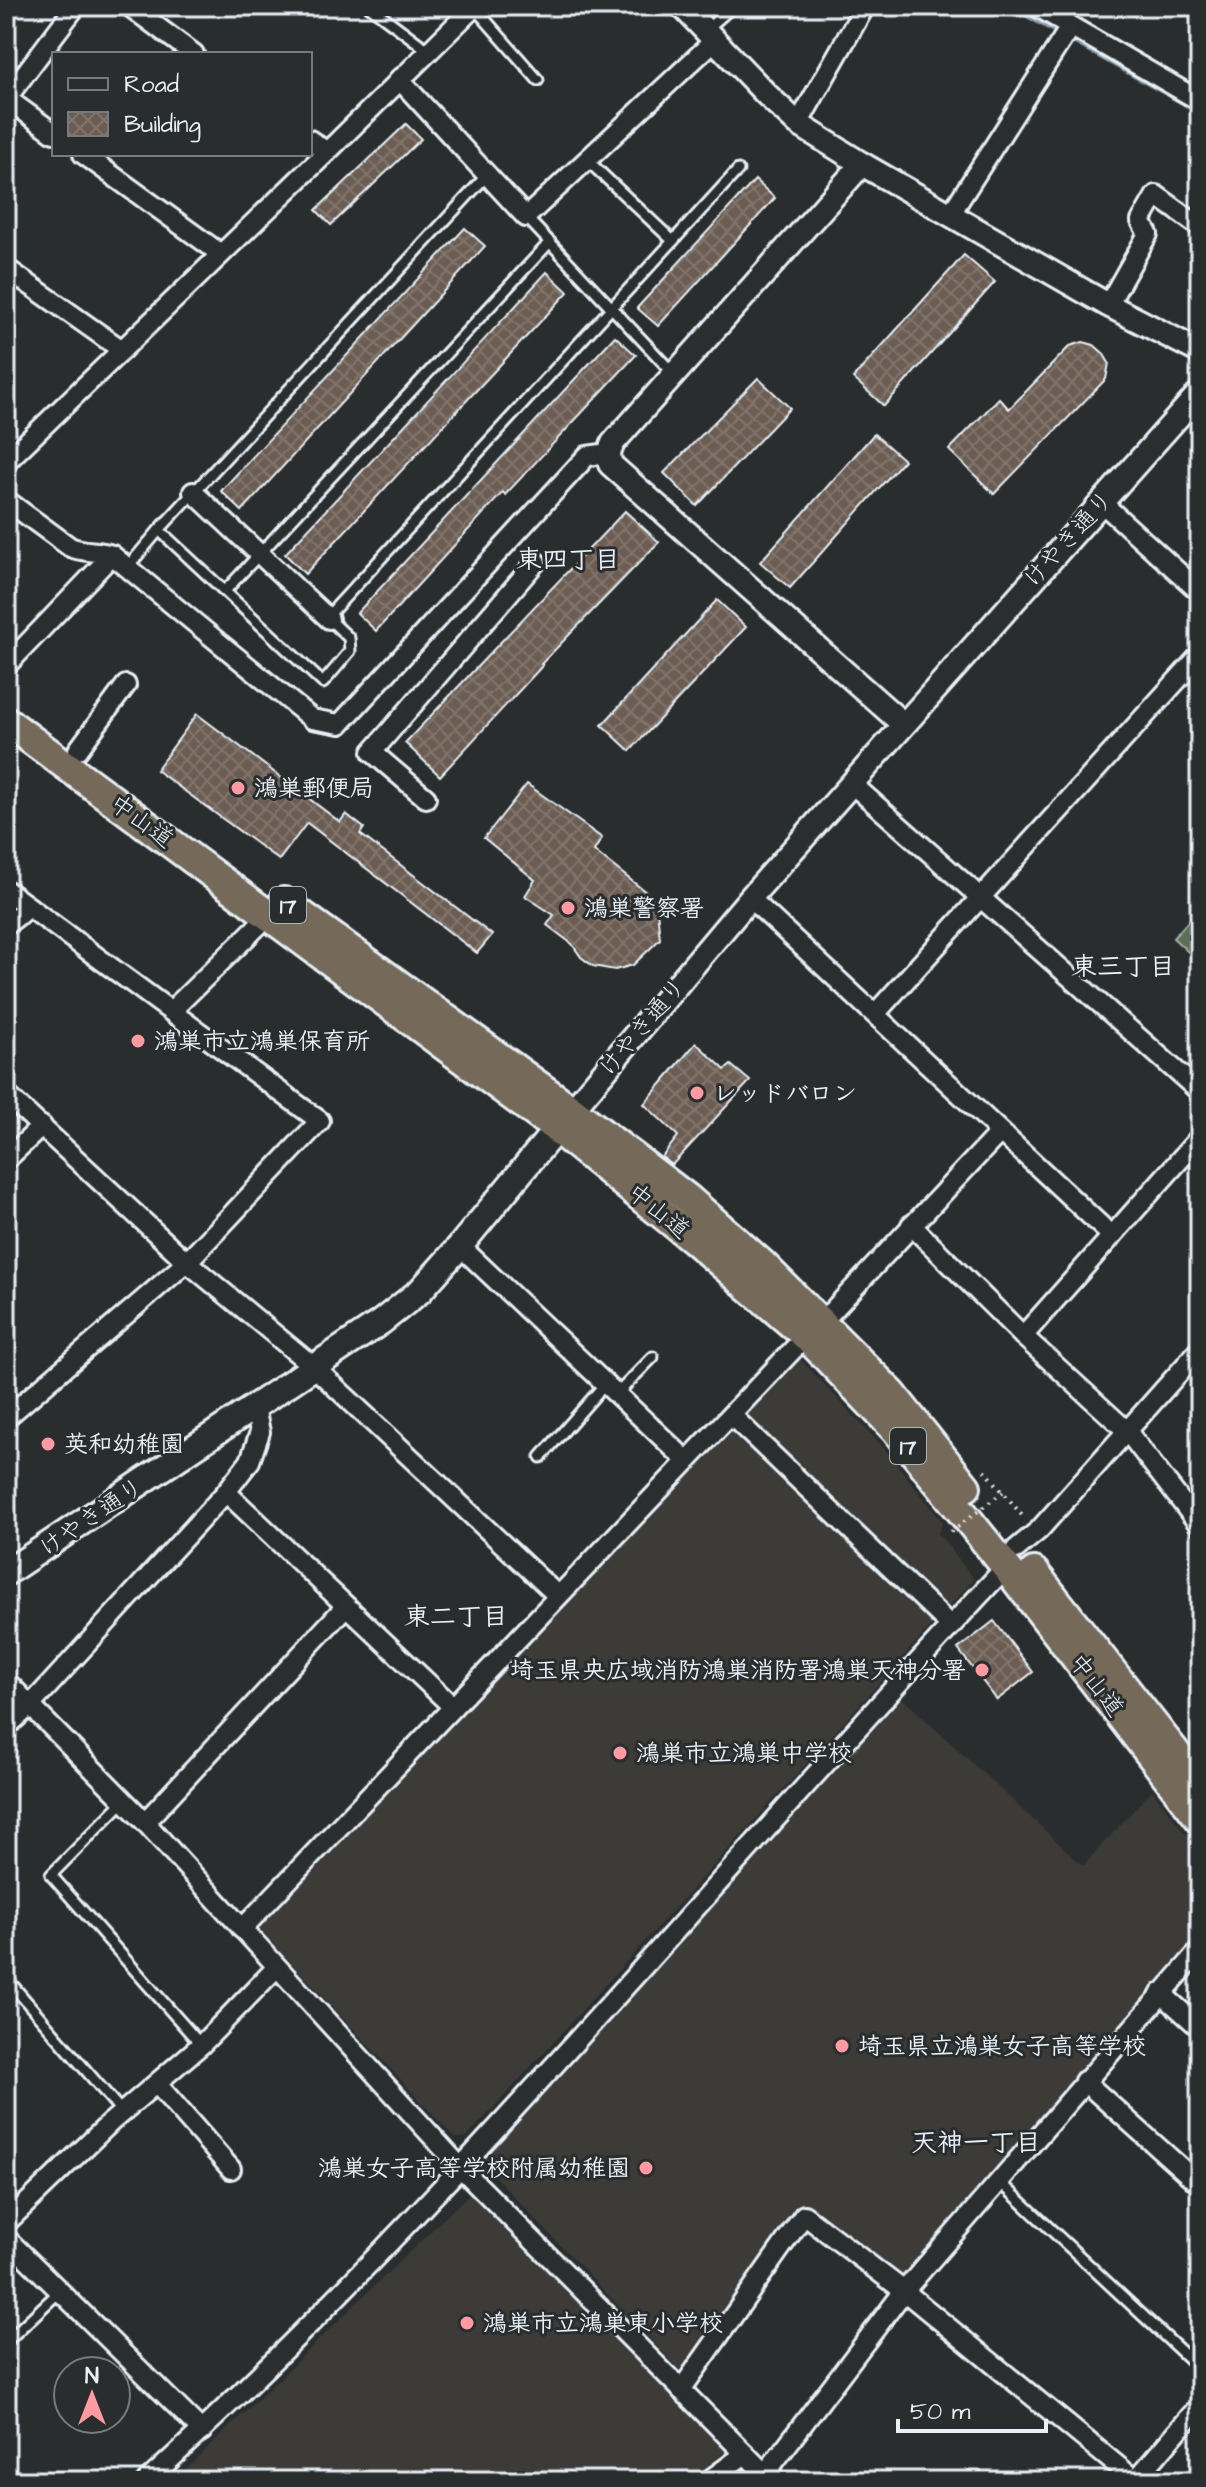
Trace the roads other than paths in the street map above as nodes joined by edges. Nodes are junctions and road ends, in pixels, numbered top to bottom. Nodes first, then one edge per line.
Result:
1 (76, 6) edge
2 (129, 6) edge
3 (369, 6) edge
4 (474, 6) edge
5 (682, 6) edge
6 (733, 6) edge
7 (865, 6) edge
8 (1036, 6) edge
9 (1070, 27) junction
10 (710, 35) junction
11 (429, 51) junction
12 (191, 52) edge
13 (399, 79) junction
14 (538, 80) dead end
15 (6, 99) edge
16 (1200, 101) edge
17 (798, 124) junction
18 (52, 132) edge
19 (312, 141) edge
20 (327, 152) junction
21 (86, 156) edge
22 (587, 160) junction
23 (862, 164) junction
24 (738, 170) dead end
25 (488, 174) junction
26 (950, 215) junction
27 (526, 217) junction
28 (1200, 227) edge
29 (673, 241) junction
30 (550, 242) junction
31 (221, 254) junction
32 (6, 268) edge
33 (1108, 305) junction
34 (611, 308) junction
35 (122, 350) junction
36 (1200, 352) edge
37 (674, 374) junction
38 (1200, 392) edge
39 (609, 453) junction
40 (6, 462) edge
41 (193, 492) junction
42 (6, 500) edge
43 (1101, 502) junction
44 (159, 530) junction
45 (259, 554) junction
46 (112, 555) junction
47 (536, 562) dead end
48 (127, 568) junction
49 (225, 591) junction
50 (1200, 592) edge
51 (459, 596) junction
52 (329, 619) junction
53 (484, 621) junction
54 (1200, 655) edge
55 (6, 666) edge
56 (126, 685) dead end
57 (6, 698) edge
58 (6, 721) edge
59 (903, 724) junction
60 (78, 750) junction
61 (851, 783) junction
62 (426, 798) dead end
63 (6, 890) edge
64 (750, 898) junction
65 (980, 898) junction
66 (29, 907) junction
67 (269, 915) junction
68 (6, 925) edge
69 (171, 1011) junction
70 (875, 1014) junction
71 (1200, 1092) edge
72 (6, 1094) edge
73 (564, 1120) junction
74 (42, 1126) junction
75 (999, 1133) junction
76 (1200, 1137) edge
77 (6, 1160) edge
78 (911, 1225) junction
79 (1112, 1236) junction
80 (460, 1246) junction
81 (187, 1262) junction
82 (814, 1329) junction
83 (1023, 1336) junction
84 (1200, 1349) edge
85 (653, 1357) dead end
86 (314, 1367) junction
87 (611, 1389) junction
88 (255, 1407) junction
89 (731, 1415) junction
90 (6, 1418) edge
91 (1127, 1431) junction
92 (541, 1457) dead end
93 (687, 1461) junction
94 (226, 1492) junction
95 (1200, 1526) edge
96 (1011, 1558) junction
97 (6, 1573) edge
98 (558, 1596) junction
99 (346, 1606) junction
100 (951, 1626) junction
101 (6, 1681) edge
102 (30, 1706) junction
103 (453, 1707) junction
104 (6, 1727) edge
105 (1200, 1784) edge
106 (124, 1801) junction
107 (1200, 1819) edge
108 (145, 1822) junction
109 (242, 1929) junction
110 (1200, 1950) edge
111 (276, 1968) junction
112 (7, 1979) edge
113 (1161, 1993) junction
114 (1200, 2028) edge
115 (201, 2045) junction
116 (1084, 2081) junction
117 (157, 2084) junction
118 (122, 2112) junction
119 (231, 2169) dead end
120 (462, 2169) junction
121 (999, 2181) junction
122 (1200, 2185) edge
123 (6, 2223) edge
124 (6, 2238) edge
125 (61, 2290) junction
126 (904, 2291) junction
127 (6, 2342) edge
128 (1200, 2369) edge
129 (681, 2390) junction
130 (1200, 2405) edge
131 (202, 2431) junction
132 (745, 2454) junction
133 (769, 2478) edge
134 (147, 2481) edge
135 (708, 2481) edge
136 (1137, 2481) edge

1 - 15 street
2 - 12 street
3 - 11 lane
4 - 11 street
4 - 14 lane
5 - 10 street
6 - 10 lane
7 - 17 street
8 - 9 street
9 - 16 street
9 - 26 street
10 - 17 street
10 - 22 street
11 - 13 street
13 - 20 street
13 - 25 street
15 - 18 street
17 - 23 street
19 - 20 street
20 - 31 street
21 - 31 street
22 - 27 street
22 - 29 lane
23 - 26 street
23 - 37 street
24 - 29 lane
25 - 27 street
25 - 41 lane
26 - 33 street
27 - 30 lane
28 - 33 street
29 - 34 lane
30 - 34 lane
30 - 45 lane
31 - 35 street
32 - 35 street
33 - 36 street
34 - 37 lane
34 - 52 lane
35 - 40 street
37 - 39 street
38 - 43 street, けやき通り
39 - 51 street
39 - 59 street
41 - 44 lane
41 - 45 street
42 - 46 street
43 - 50 street
43 - 59 street, けやき通り
44 - 48 lane
44 - 49 lane
45 - 49 lane
45 - 52 street
46 - 48 street
46 - 55 street
47 - 53 street
48 - 51 street
49 - 52 lane
51 - 53 street
53 - 62 street
54 - 65 street
56 - 60 street
57 - 60 highway, 中山道 / 17
58 - 67 highway, 中山道 / 17
59 - 61 street, けやき通り
60 - 73 highway, 中山道 / 17
61 - 64 street, けやき通り
61 - 65 street
63 - 66 street
64 - 70 street
64 - 73 street, けやき通り
65 - 70 street
65 - 71 street
66 - 68 street
66 - 69 street
67 - 69 street
67 - 73 highway, 中山道 / 17
69 - 81 street
70 - 75 street
72 - 74 street
73 - 80 main road, けやき通り
73 - 82 highway, 中山道 / 17
74 - 77 street
74 - 81 street
75 - 78 street
75 - 79 street
76 - 79 street
78 - 82 street
78 - 83 street
79 - 83 street
80 - 86 main road, けやき通り
80 - 87 street
81 - 86 street
81 - 90 street
82 - 89 street
82 - 96 highway, 中山道 / 17
83 - 91 street
84 - 91 street
85 - 87 lane
86 - 88 main road, けやき通り
86 - 98 street
87 - 92 lane
87 - 93 street
88 - 94 street
88 - 97 main road, けやき通り
89 - 93 street
89 - 100 street
91 - 95 street
91 - 96 street
93 - 98 street
94 - 99 street
94 - 102 street
96 - 100 street
96 - 105 highway, 中山道 / 17
96 - 107 highway, 中山道 / 17
98 - 103 street
99 - 103 street
99 - 108 street
100 - 120 street
101 - 102 street
102 - 104 street
102 - 106 street
103 - 109 street
106 - 108 street
106 - 115 lane
108 - 109 street
109 - 111 street
110 - 113 street
111 - 115 street
111 - 120 street
112 - 118 lane
113 - 114 street
113 - 116 street
115 - 117 street
116 - 121 street
116 - 122 street
117 - 118 street
117 - 119 street
118 - 123 street
120 - 129 street
120 - 131 street
121 - 126 street
121 - 128 lane
124 - 125 street
125 - 127 lane
125 - 131 street
126 - 129 street
126 - 133 street
126 - 136 street
129 - 132 street
130 - 136 street
131 - 134 street
132 - 133 street
132 - 135 street

